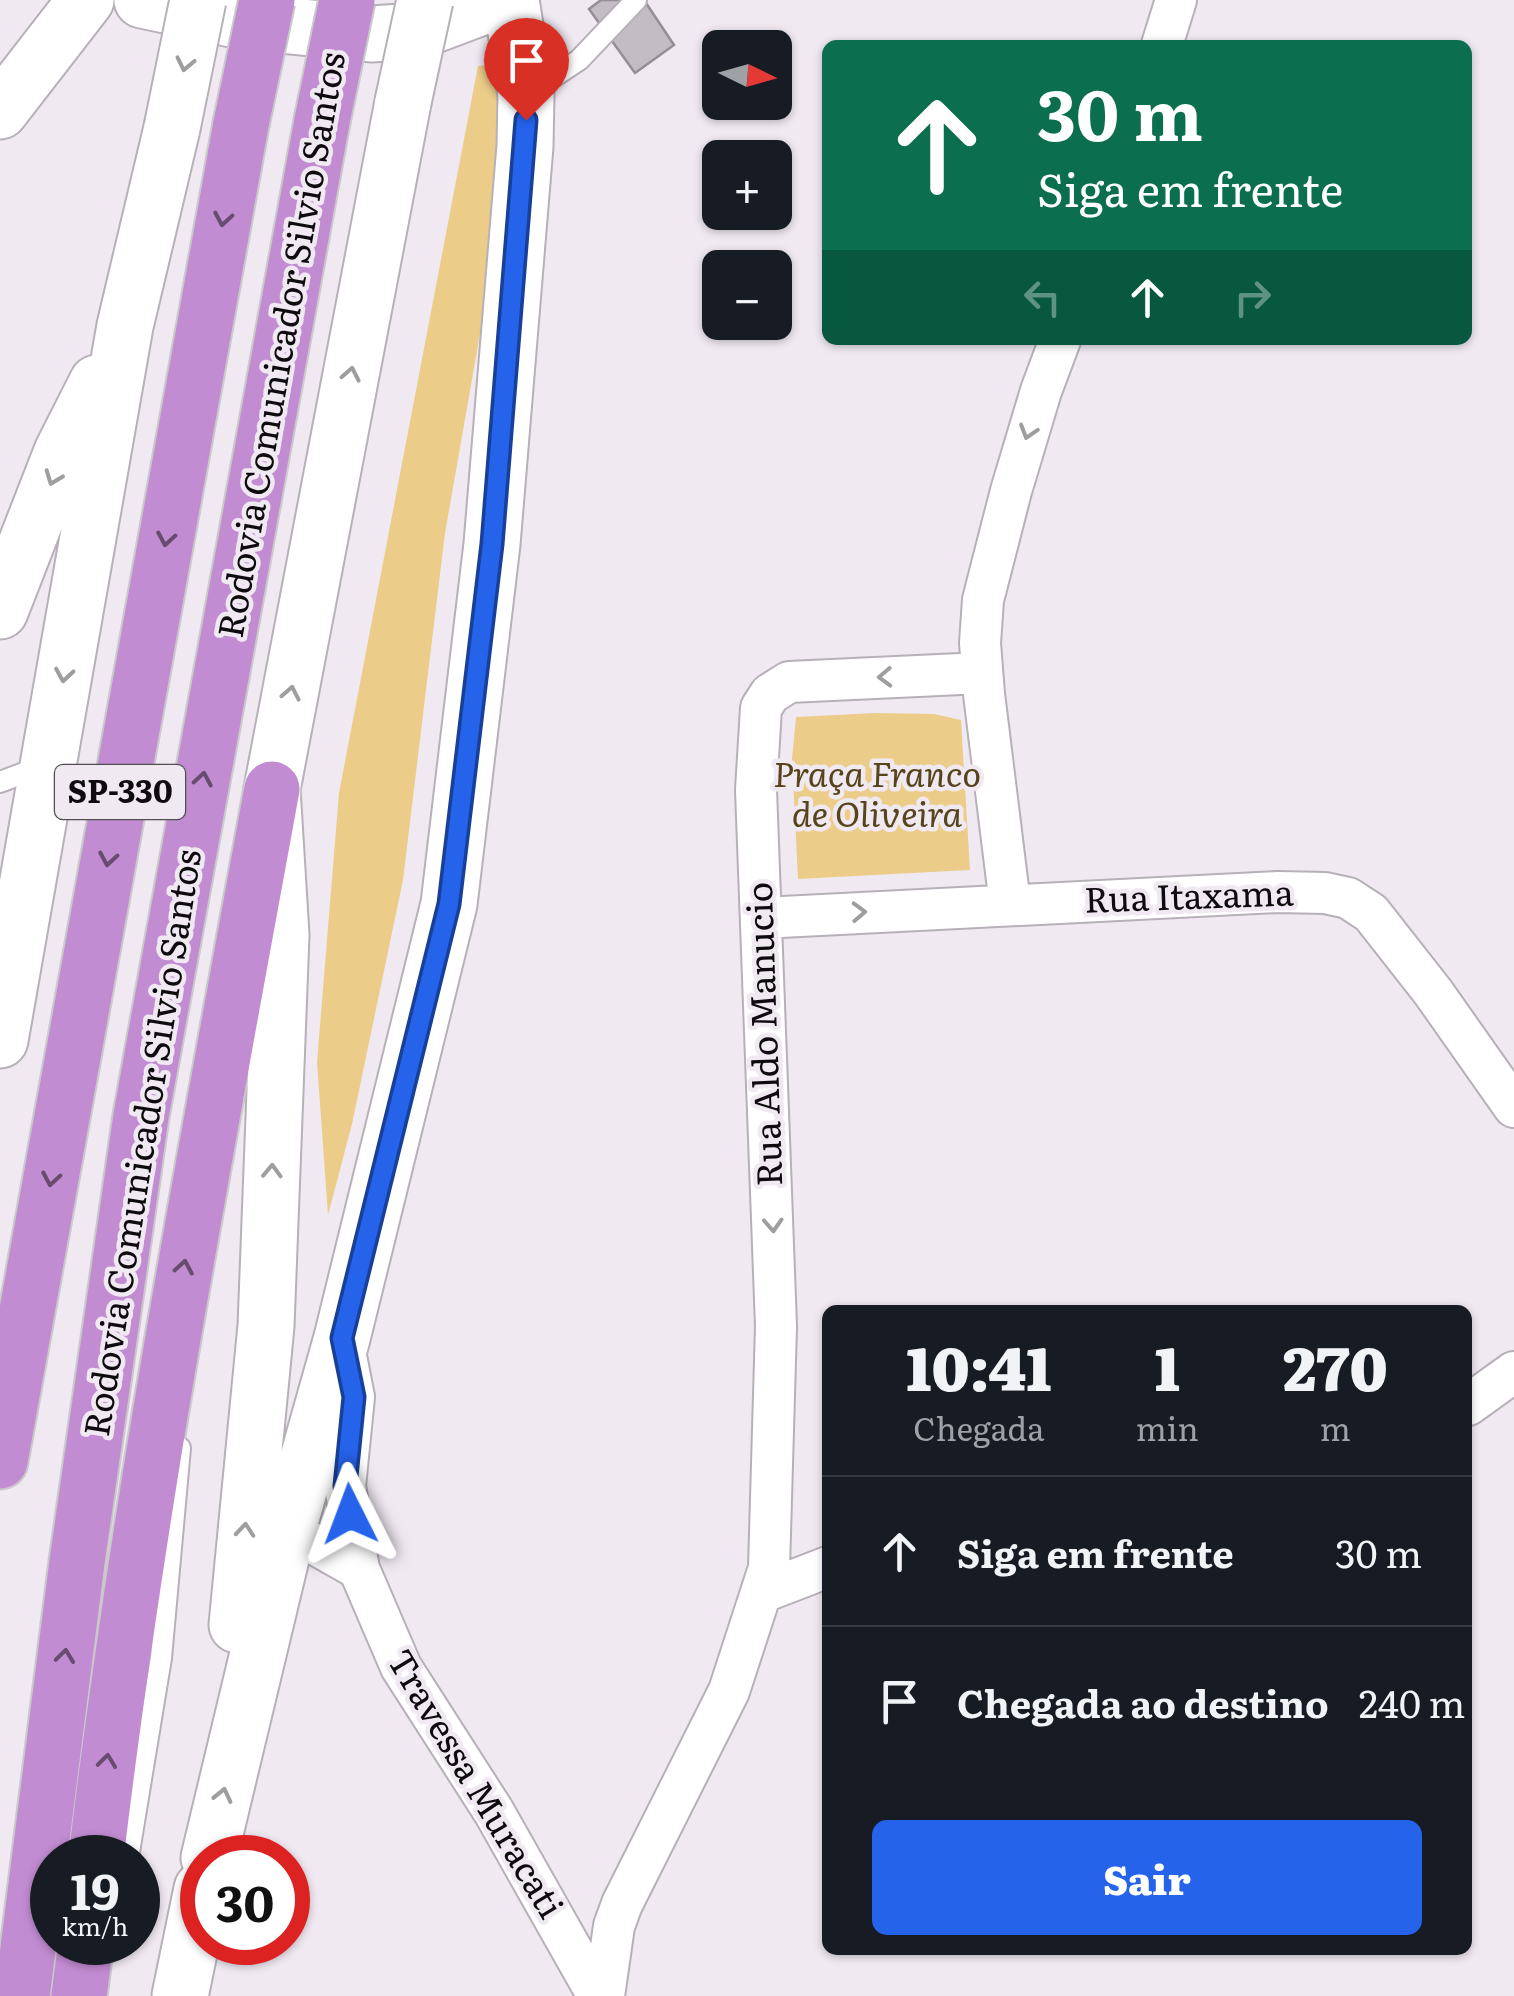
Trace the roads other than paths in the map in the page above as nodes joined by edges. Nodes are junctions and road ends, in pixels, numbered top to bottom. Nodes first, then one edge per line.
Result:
1 (86, 0) edge
2 (142, 0) edge
3 (198, 0) edge
4 (267, 0) edge
5 (347, 0) edge
6 (425, 0) edge
7 (500, 0) edge
8 (511, 0) edge
9 (636, 0) edge
10 (1176, 0) edge
11 (1164, 40) edge
12 (526, 95) junction
13 (0, 111) edge
14 (125, 326) junction
15 (1058, 345) edge
16 (0, 611) edge
17 (982, 674) junction
18 (25, 773) edge
19 (272, 789) junction
20 (12, 896) edge
21 (1010, 904) junction
22 (761, 918) junction
23 (0, 1040) edge
24 (1514, 1107) edge
25 (171, 1338) junction
26 (342, 1338) junction
27 (1514, 1372) edge
28 (1472, 1402) edge
29 (0, 1461) edge
30 (287, 1533) junction
31 (359, 1569) junction
32 (822, 1569) edge
33 (763, 1592) junction
34 (238, 1732) junction
35 (99, 1835) edge
36 (132, 1835) edge
37 (214, 1835) edge
38 (186, 1965) edge
39 (22, 1996) edge
40 (180, 1996) edge
41 (601, 1996) edge

1 - 13 main road
2 - 7 main road
3 -> 14 main road, bridge
4 -> 29 highway, SP-330, bridge
39 -> 5 highway, Rodovia Comunicador Silvio Santos / SP-330, bridge
19 -> 6 main road, bridge
8 - 12 main road
9 - 12 lane
10 - 11 street
12 - 26 main road
14 -> 16 main road
14 -> 18 main road
15 -> 17 street
17 - 21 street
17 -> 22 street, Rua Aldo Manucio
18 - 20 main road
25 -> 19 highway
34 -> 19 main road
20 - 23 main road
22 -> 21 street, Rua Itaxama
21 - 24 street, Rua Itaxama
22 -> 33 street, Rua Aldo Manucio
35 -> 25 highway
25 - 36 lane
26 - 30 main road
26 - 31 street, Travessa Muracati
27 - 28 street
30 - 31 street
30 - 34 main road
31 - 41 street, Travessa Muracati
32 - 33 street
33 - 41 street, Rua Aldo Manucio
37 -> 34 main road
38 - 40 main road

